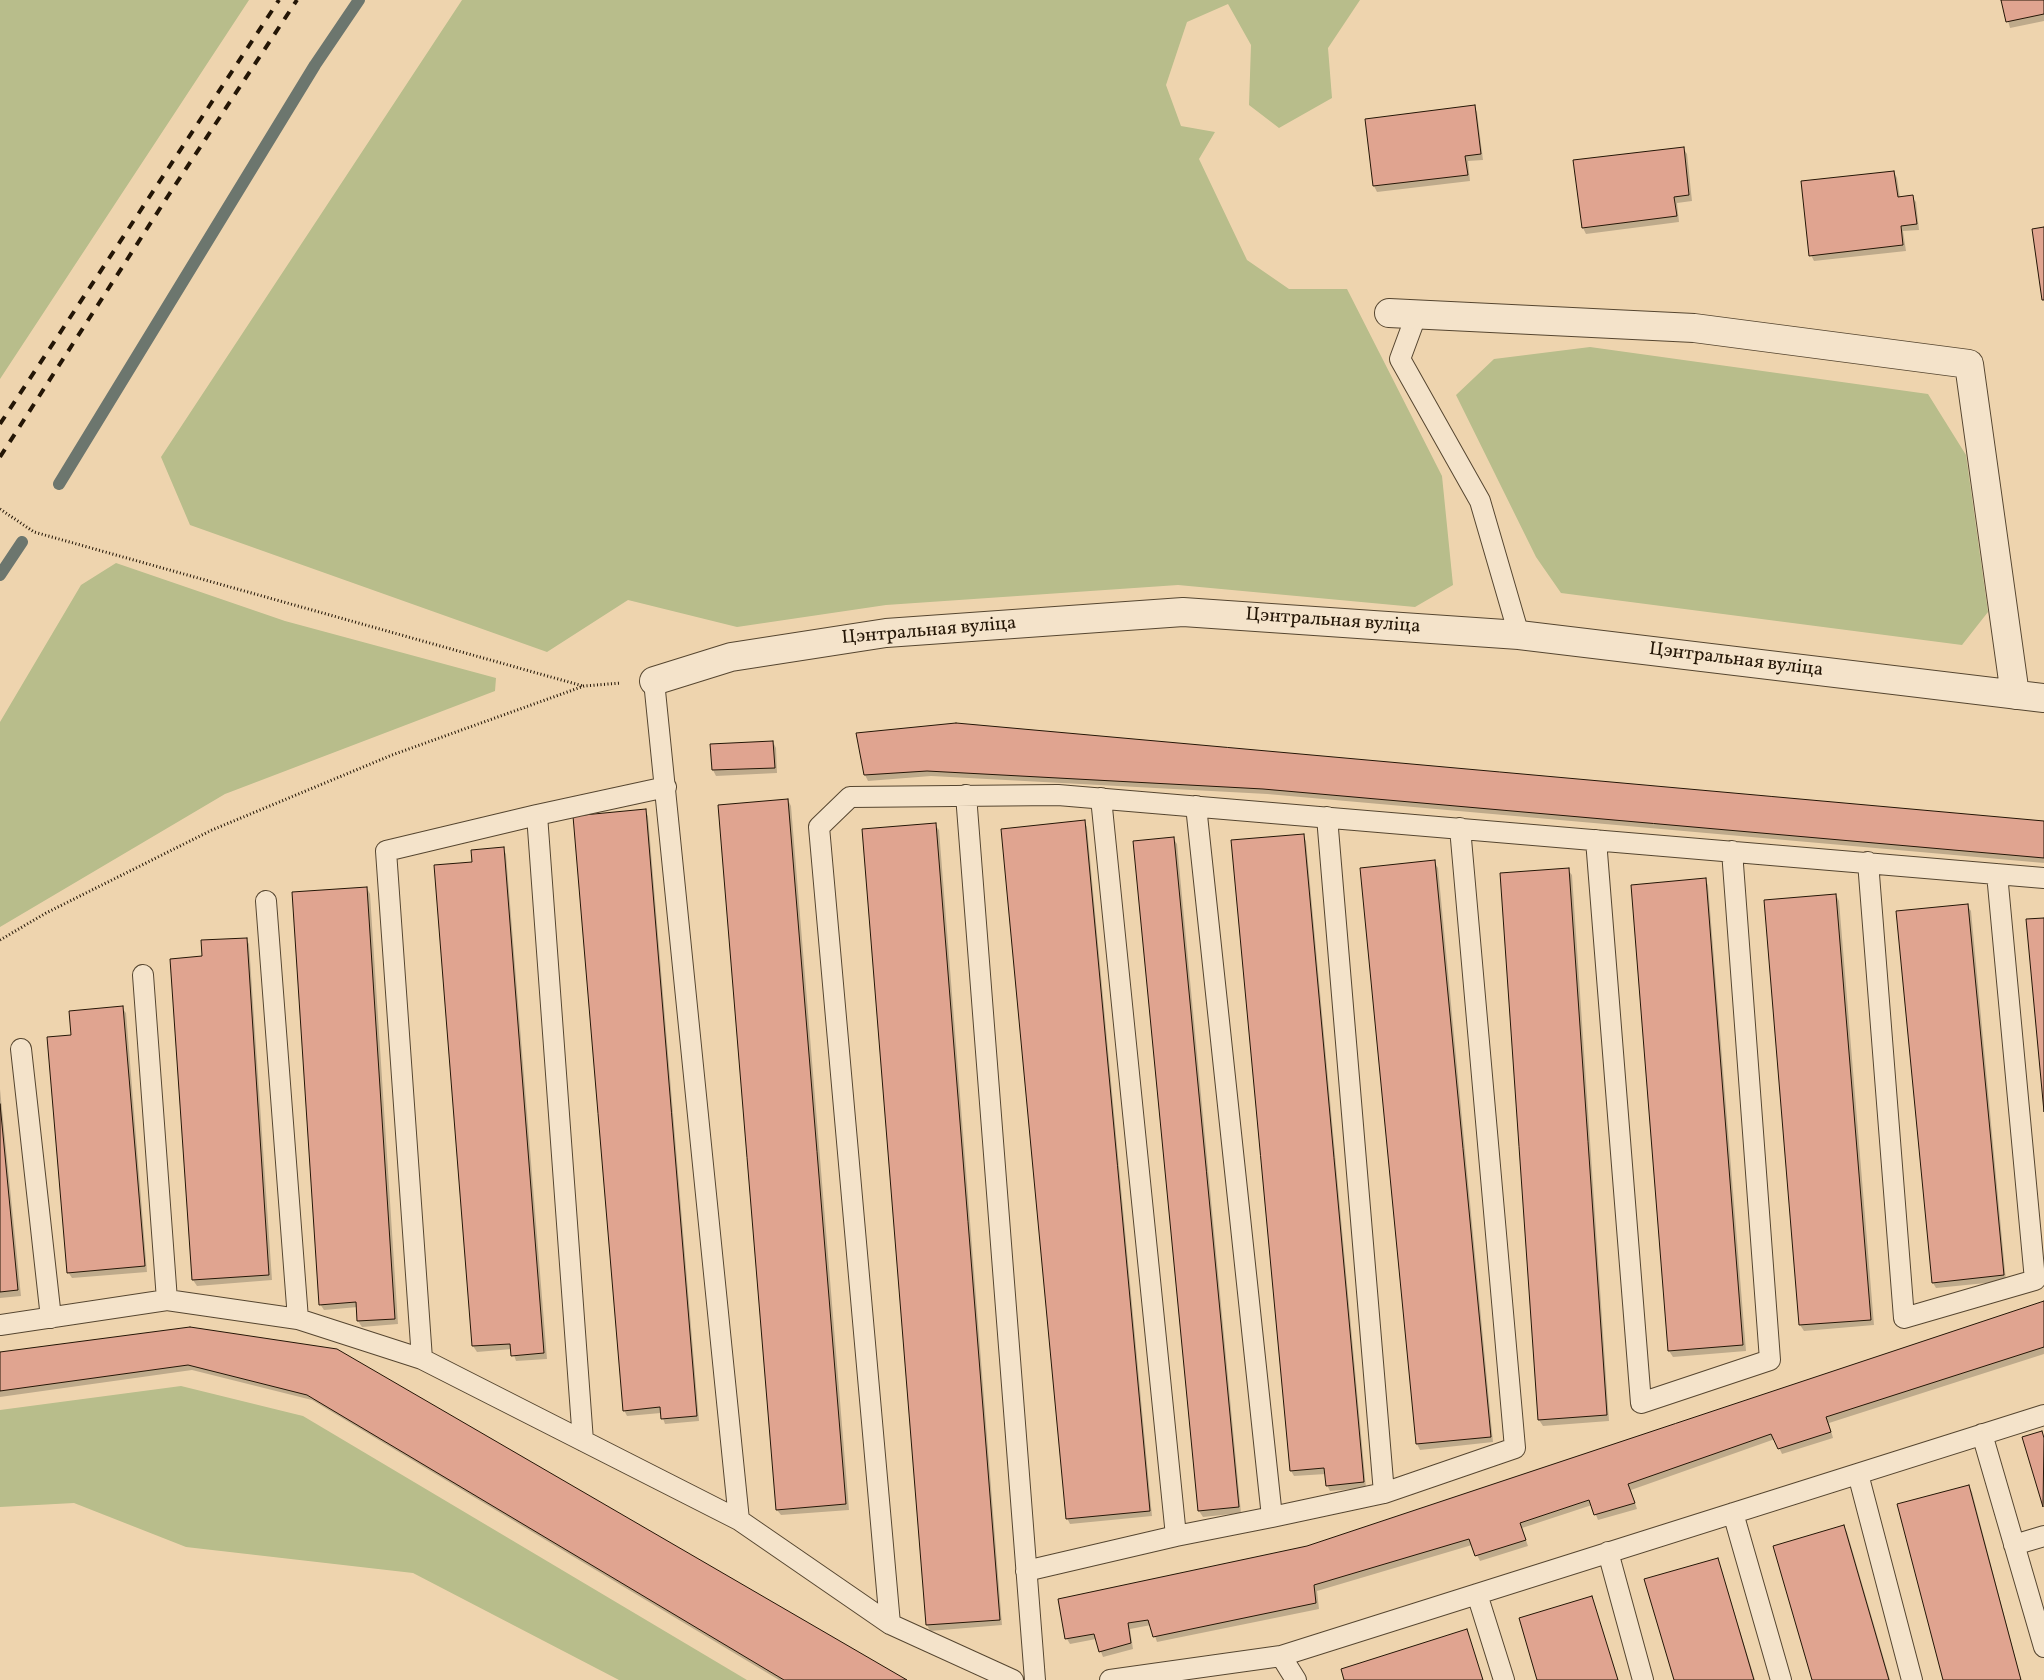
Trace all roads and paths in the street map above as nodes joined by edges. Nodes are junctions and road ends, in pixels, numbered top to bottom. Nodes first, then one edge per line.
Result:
1 (1389, 313) dead end
2 (1417, 314) junction
3 (0, 509) edge
4 (1519, 635) junction
5 (654, 680) junction
6 (584, 686) junction
7 (2015, 695) junction
8 (2044, 698) edge
9 (666, 787) junction
10 (966, 795) junction
11 (1101, 798) junction
12 (1196, 806) junction
13 (537, 815) junction
14 (1328, 818) junction
15 (1460, 828) junction
16 (1596, 840) junction
17 (1732, 851) junction
18 (1868, 862) junction
19 (1996, 874) junction
20 (2044, 878) edge
21 (266, 901) dead end
22 (0, 940) edge
23 (143, 975) dead end
24 (21, 1048) dead end
25 (167, 1300) junction
26 (52, 1318) junction
27 (298, 1319) junction
28 (0, 1325) edge
29 (422, 1359) junction
30 (2044, 1415) edge
31 (1982, 1434) junction
32 (583, 1440) junction
33 (1858, 1474) junction
34 (1384, 1492) junction
35 (1733, 1513) junction
36 (1272, 1517) junction
37 (739, 1520) junction
38 (1176, 1536) junction
39 (2044, 1536) edge
40 (2014, 1545) junction
41 (1608, 1552) junction
42 (1026, 1571) junction
43 (1477, 1594) junction
44 (890, 1624) junction
45 (2044, 1647) edge
46 (1281, 1656) junction
47 (1013, 1680) edge
48 (1035, 1680) edge
49 (1110, 1680) edge
50 (1296, 1680) edge
51 (1504, 1680) edge
52 (1643, 1680) edge
53 (1781, 1680) edge
54 (1912, 1680) edge

1 - 2 street
2 - 4 lane
2 - 7 street
3 - 6 path
4 - 5 street, Цэнтральная вуліца
4 - 7 street, Цэнтральная вуліца
5 - 6 path
5 - 9 lane
6 - 22 path
7 - 8 street, Цэнтральная вуліца
9 - 13 lane
9 - 37 lane
10 - 11 lane
10 - 42 lane
10 - 44 lane
11 - 12 lane
11 - 38 lane
12 - 14 lane
12 - 36 lane
13 - 29 lane
13 - 32 lane
14 - 15 lane
14 - 34 lane
15 - 16 lane
15 - 34 lane
16 - 17 lane
16 - 17 lane
17 - 18 lane
18 - 19 lane
18 - 19 lane
19 - 20 lane
21 - 27 lane
23 - 25 lane
24 - 26 lane
25 - 26 lane
25 - 27 lane
26 - 28 lane
27 - 29 lane
29 - 32 lane
30 - 31 lane
31 - 33 lane
31 - 40 lane
32 - 37 lane
33 - 35 lane
33 - 54 lane
34 - 36 lane
35 - 41 lane
35 - 53 lane
36 - 38 lane
37 - 44 lane
38 - 42 lane
39 - 40 lane
40 - 45 lane
41 - 43 lane
41 - 52 lane
42 - 48 lane
43 - 46 lane
43 - 51 lane
44 - 47 lane
46 - 49 lane
46 - 50 lane

